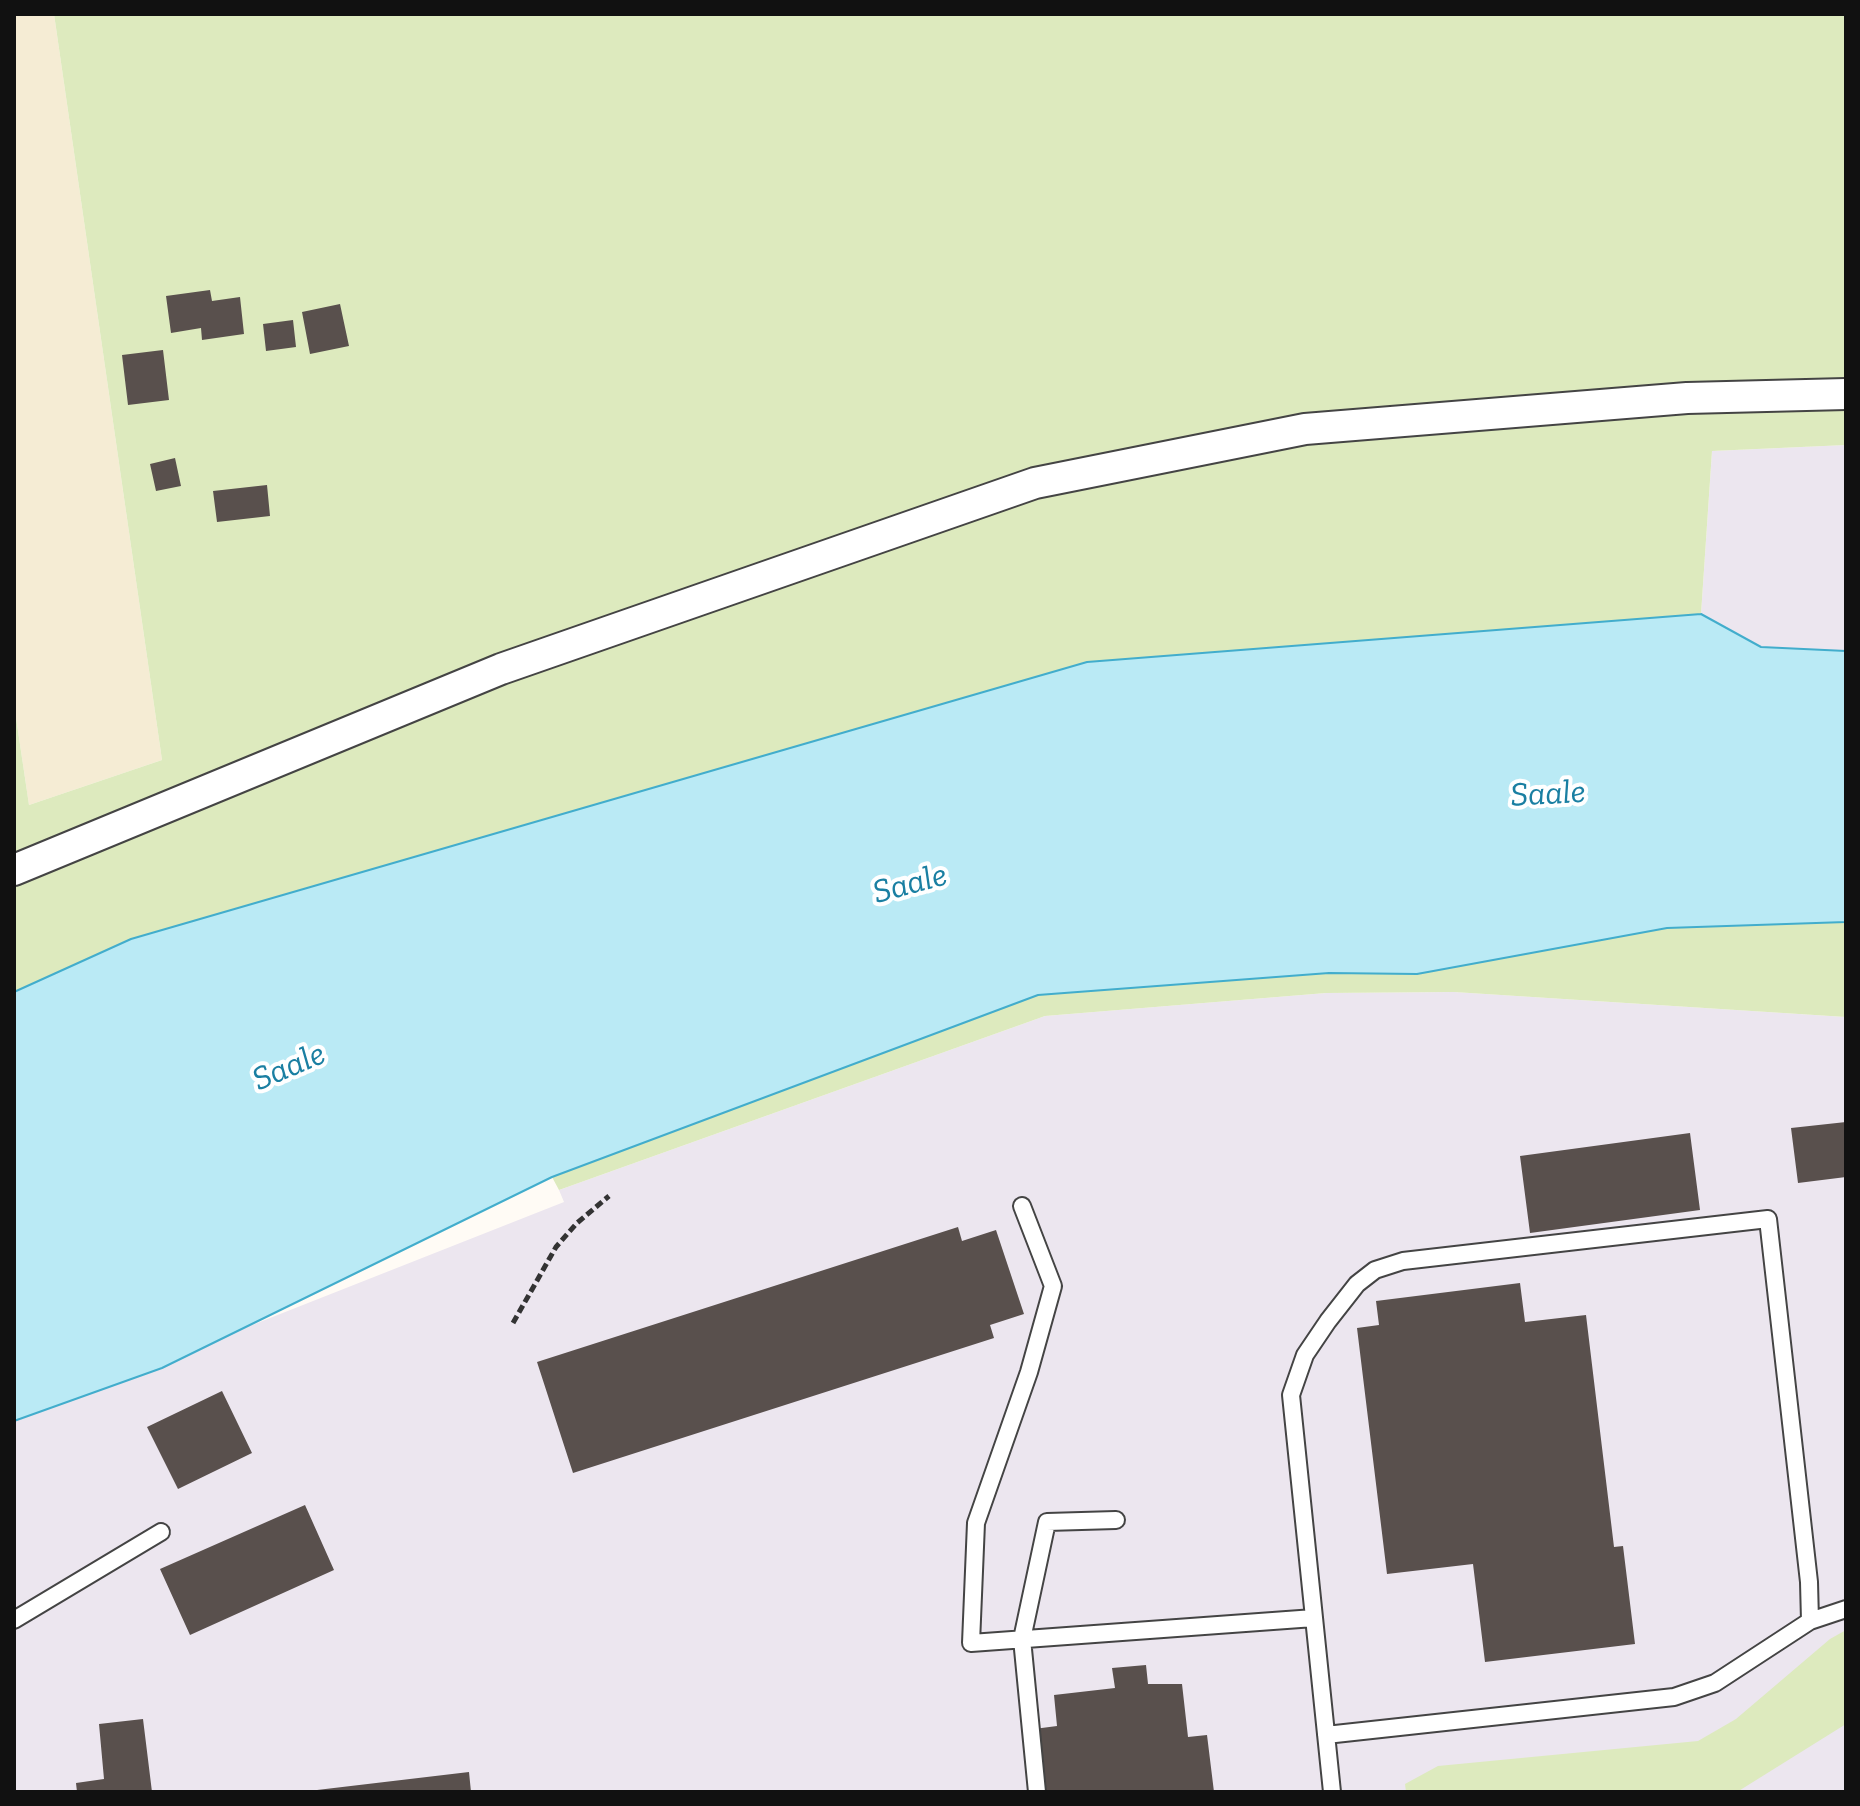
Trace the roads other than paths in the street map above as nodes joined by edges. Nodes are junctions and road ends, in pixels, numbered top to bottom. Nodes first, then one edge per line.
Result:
1 (1846, 394) edge
2 (14, 870) edge
3 (1022, 1206) dead end
4 (1116, 1520) dead end
5 (161, 1532) dead end
6 (1846, 1609) edge
7 (1314, 1618) junction
8 (14, 1620) edge
9 (1810, 1621) junction
10 (1022, 1639) junction
11 (1326, 1735) junction
12 (1037, 1792) edge
13 (1332, 1792) edge

1 - 2 street
3 - 10 lane
4 - 10 lane
5 - 8 lane
6 - 9 lane
7 - 9 lane
7 - 10 lane
7 - 11 lane
9 - 11 lane
10 - 12 lane
11 - 13 lane

